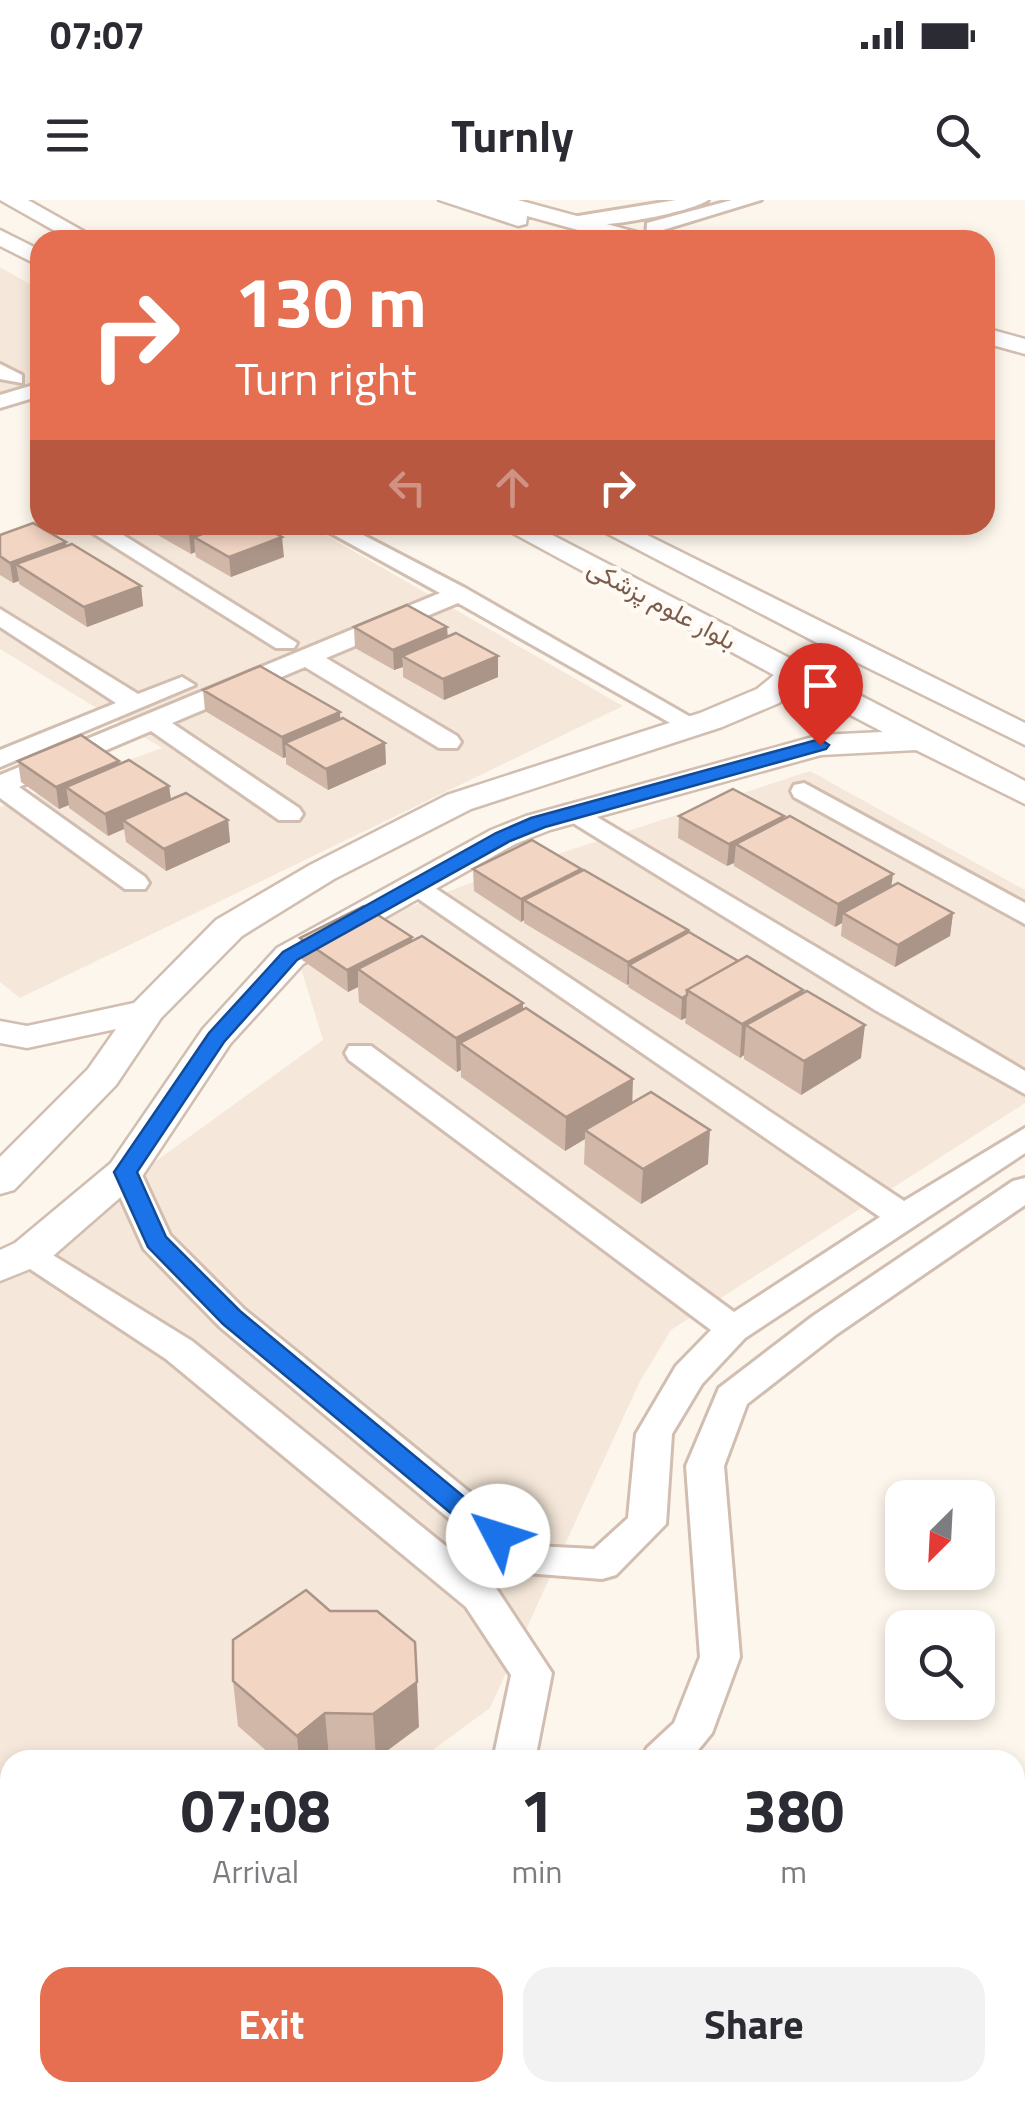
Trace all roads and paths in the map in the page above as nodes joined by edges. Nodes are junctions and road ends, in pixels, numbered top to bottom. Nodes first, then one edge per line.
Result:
1 (11, 200) edge
2 (450, 200) edge
3 (494, 200) edge
4 (698, 200) edge
5 (752, 200) edge
6 (572, 222) junction
7 (69, 230) edge
8 (557, 230) edge
9 (602, 230) edge
10 (654, 230) edge
11 (0, 237) edge
12 (30, 253) edge
13 (995, 339) edge
14 (1025, 347) edge
15 (995, 350) edge
16 (1025, 359) edge
17 (30, 392) edge
18 (0, 402) edge
19 (107, 535) edge
20 (346, 535) edge
21 (531, 535) edge
22 (625, 535) edge
23 (448, 588) junction
24 (0, 616) edge
25 (853, 647) junction
26 (296, 650) junction
27 (795, 673) junction
28 (144, 712) junction
29 (681, 718) dead end
30 (1025, 735) edge
31 (920, 740) junction
32 (448, 742) dead end
33 (0, 758) edge
34 (0, 785) edge
35 (804, 791) dead end
36 (1025, 794) edge
37 (459, 802) junction
38 (575, 812) junction
39 (288, 814) dead end
40 (396, 834) junction
41 (503, 837) junction
42 (433, 876) junction
43 (135, 883) dead end
44 (1025, 915) edge
45 (148, 1010) junction
46 (0, 1032) edge
47 (360, 1054) dead end
48 (1025, 1084) edge
49 (1025, 1138) edge
50 (125, 1172) junction
51 (0, 1180) edge
52 (1025, 1188) edge
53 (904, 1217) junction
54 (15, 1260) edge
55 (733, 1329) junction
56 (516, 1750) edge
57 (673, 1750) edge

1 - 7 street
2 - 8 street
3 - 6 street
4 - 6 street
5 - 10 street
6 - 9 street
11 - 12 street
13 - 14 street
15 - 16 street
17 - 18 street
19 - 26 street
20 - 23 street
21 - 27 street, بلوار علوم پزشکی
22 - 25 street, بلوار علوم پزشکی
23 - 26 street
23 - 29 street
24 - 28 street
25 - 27 street
25 - 30 street, بلوار علوم پزشکی
26 - 28 street
26 - 32 street
27 - 31 street, بلوار علوم پزشکی
27 - 37 street
28 - 33 street
28 - 34 street
28 - 39 street
31 - 36 street, بلوار علوم پزشکی
31 - 38 street
34 - 43 street
35 - 44 street
37 - 40 street
37 - 41 street
38 - 41 street
38 - 48 street
40 - 42 street
40 - 45 street
41 - 42 street
42 - 50 street
42 - 53 street
45 - 46 street
45 - 51 street
47 - 55 street
49 - 53 street
50 - 54 street
50 - 55 street
52 - 57 street
53 - 55 street
54 - 56 street

